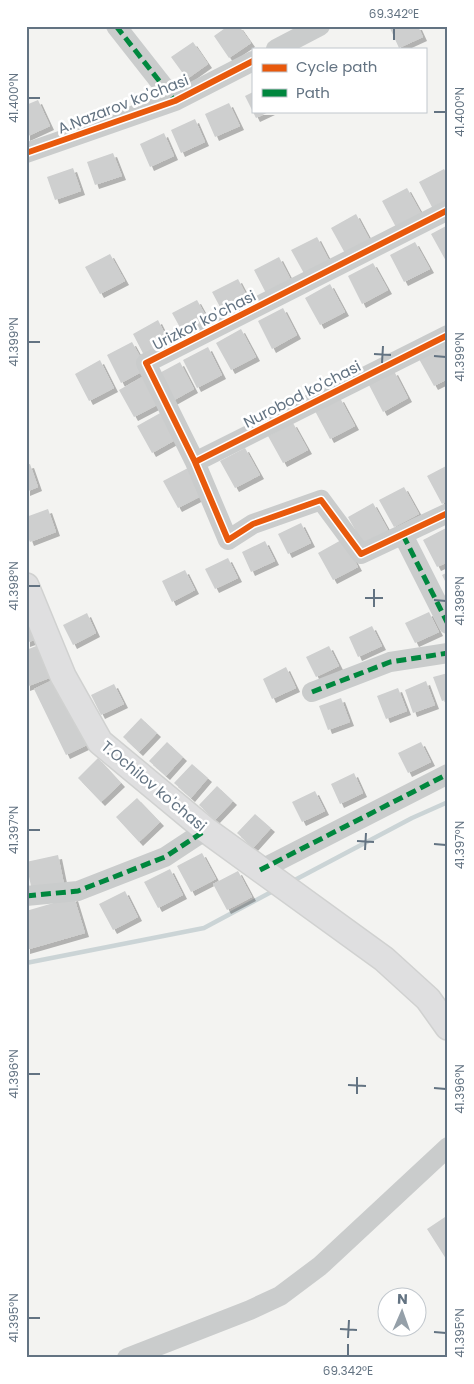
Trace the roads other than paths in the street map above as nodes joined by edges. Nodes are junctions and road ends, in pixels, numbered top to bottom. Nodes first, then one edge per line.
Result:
1 (116, 26) edge
2 (320, 26) edge
3 (278, 48) edge
4 (252, 62) edge
5 (175, 101) junction
6 (26, 153) edge
7 (448, 210) edge
8 (448, 335) edge
9 (194, 462) junction
10 (448, 513) edge
11 (403, 535) junction
12 (26, 586) edge
13 (448, 624) edge
14 (448, 652) edge
15 (312, 692) dead end
16 (448, 774) edge
17 (206, 830) junction
18 (275, 881) junction
19 (26, 896) edge
20 (448, 1027) edge
21 (448, 1147) edge
22 (127, 1358) edge

1 - 5 street
2 - 3 street
4 - 5 street, A.Nazarov ko'chasi
5 - 6 street, A.Nazarov ko'chasi
7 - 9 street, Urizkor ko'chasi
8 - 9 street, Nurobod ko'chasi
9 - 11 street, Urizkor ko'chasi
10 - 11 street
11 - 13 street
12 - 17 main road, T.Ochilov ko'chasi
14 - 15 street
16 - 18 street
17 - 18 main road, T.Ochilov ko'chasi
17 - 19 street
18 - 20 main road, T.Ochilov ko'chasi
21 - 22 street

